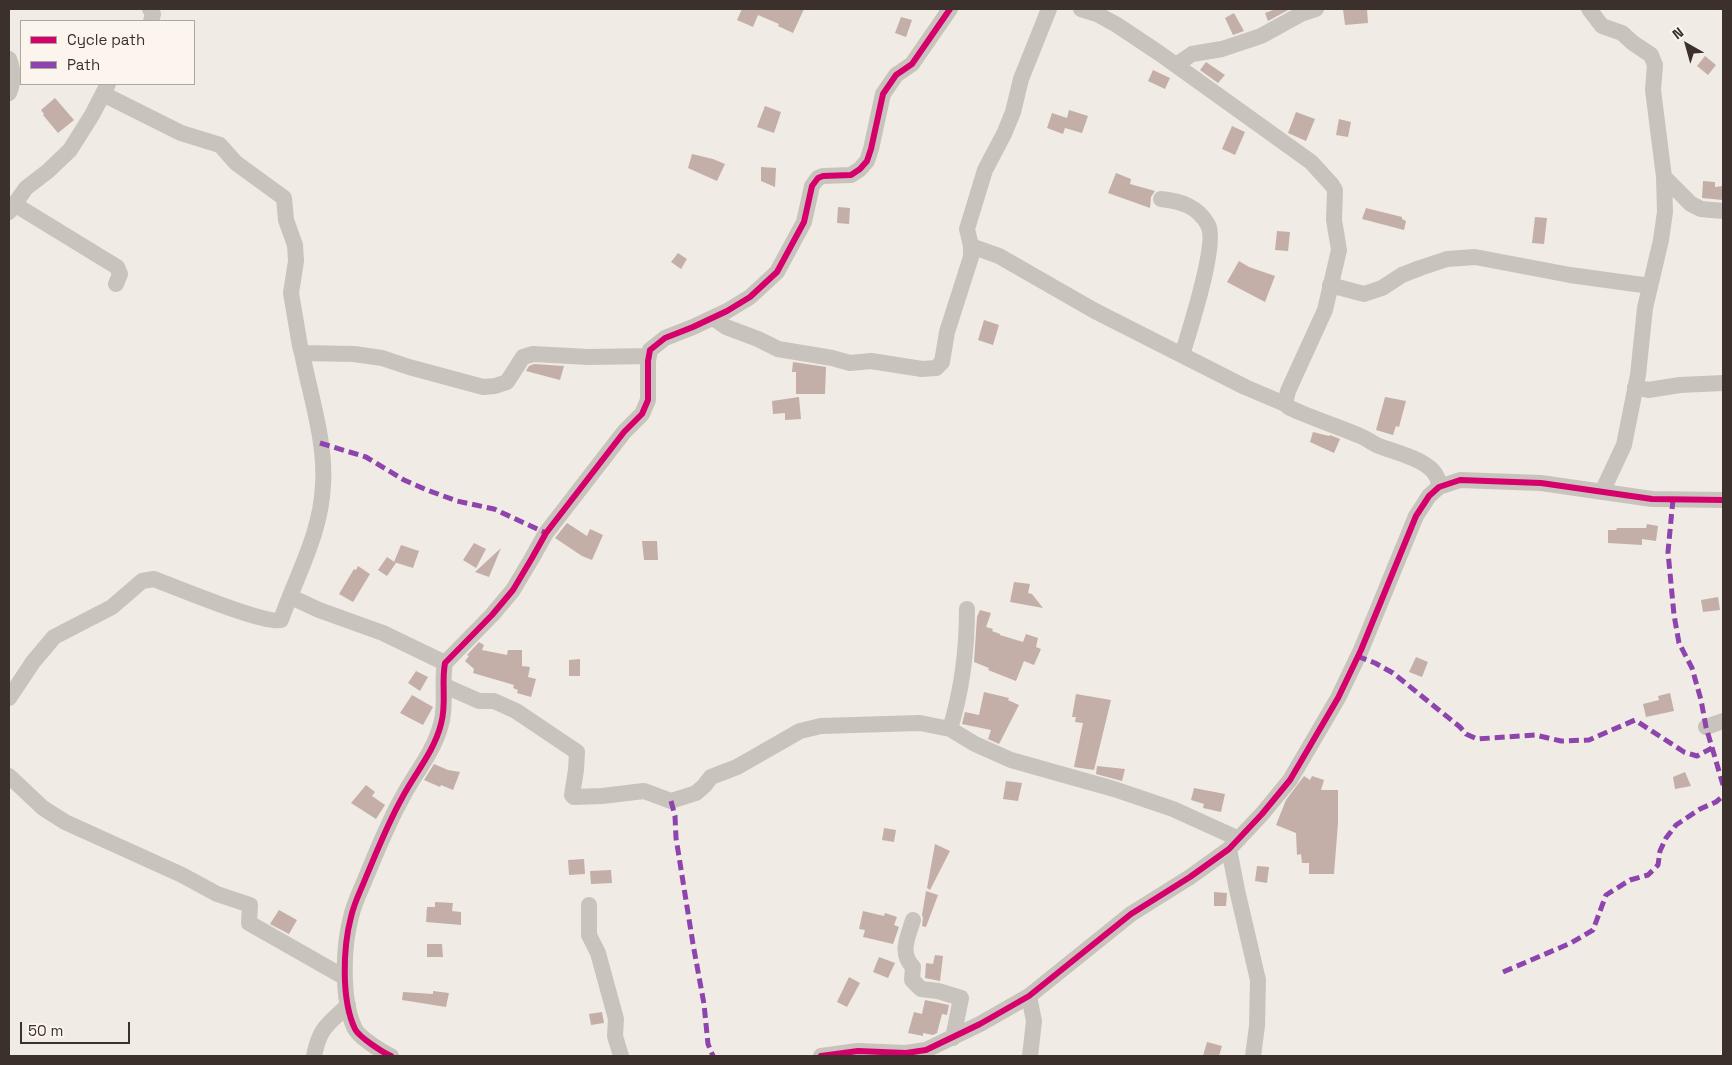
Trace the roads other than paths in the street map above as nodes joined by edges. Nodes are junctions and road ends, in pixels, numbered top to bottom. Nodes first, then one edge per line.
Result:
1 (950, 9) edge
2 (1049, 9) edge
3 (1081, 9) edge
4 (1316, 9) edge
5 (1588, 9) edge
6 (1097, 11) edge
7 (9, 60) edge
8 (1176, 65) junction
9 (105, 89) edge
10 (9, 93) edge
11 (1664, 177) junction
12 (1161, 199) dead end
13 (11, 208) edge
14 (1723, 211) edge
15 (972, 246) junction
16 (116, 284) dead end
17 (1330, 285) junction
18 (1650, 286) junction
19 (712, 318) junction
20 (302, 353) junction
21 (1182, 355) junction
22 (649, 356) junction
23 (1723, 382) edge
24 (1636, 387) junction
25 (1285, 404) junction
26 (1439, 487) junction
27 (1602, 492) junction
28 (1723, 500) edge
29 (291, 597) junction
30 (967, 609) dead end
31 (445, 663) junction
32 (444, 686) junction
33 (9, 698) edge
34 (1723, 721) edge
35 (1706, 727) dead end
36 (950, 729) junction
37 (9, 776) edge
38 (1234, 844) junction
39 (589, 905) dead end
40 (913, 920) dead end
41 (344, 977) junction
42 (1029, 996) junction
43 (348, 1005) junction
44 (953, 1038) junction
45 (314, 1056) edge
46 (391, 1056) edge
47 (621, 1056) edge
48 (821, 1056) edge
49 (1030, 1056) edge
50 (1253, 1056) edge

1 - 19 street
2 - 15 street
3 - 6 street
4 - 8 street
5 - 11 street
6 - 8 street
7 - 10 street
8 - 17 street
9 - 13 street
9 - 20 street
11 - 14 street
11 - 18 street
12 - 21 street
13 - 16 street
15 - 19 street
15 - 21 street
17 - 18 street
17 - 25 street
18 - 24 street
19 - 22 street
20 - 22 street
20 - 29 street
21 - 25 street
22 - 31 street
23 - 24 street
24 - 27 street
25 - 26 street
26 - 27 street
26 - 38 street
27 - 28 street
29 - 31 street
29 - 33 street
30 - 36 street
31 - 32 street
32 - 36 street
32 - 41 street
34 - 35 street
36 - 38 street
37 - 41 street
38 - 42 street
38 - 50 street
39 - 47 street
40 - 44 street
41 - 43 street
42 - 44 street
42 - 49 street
43 - 45 street
43 - 46 street
44 - 48 street

